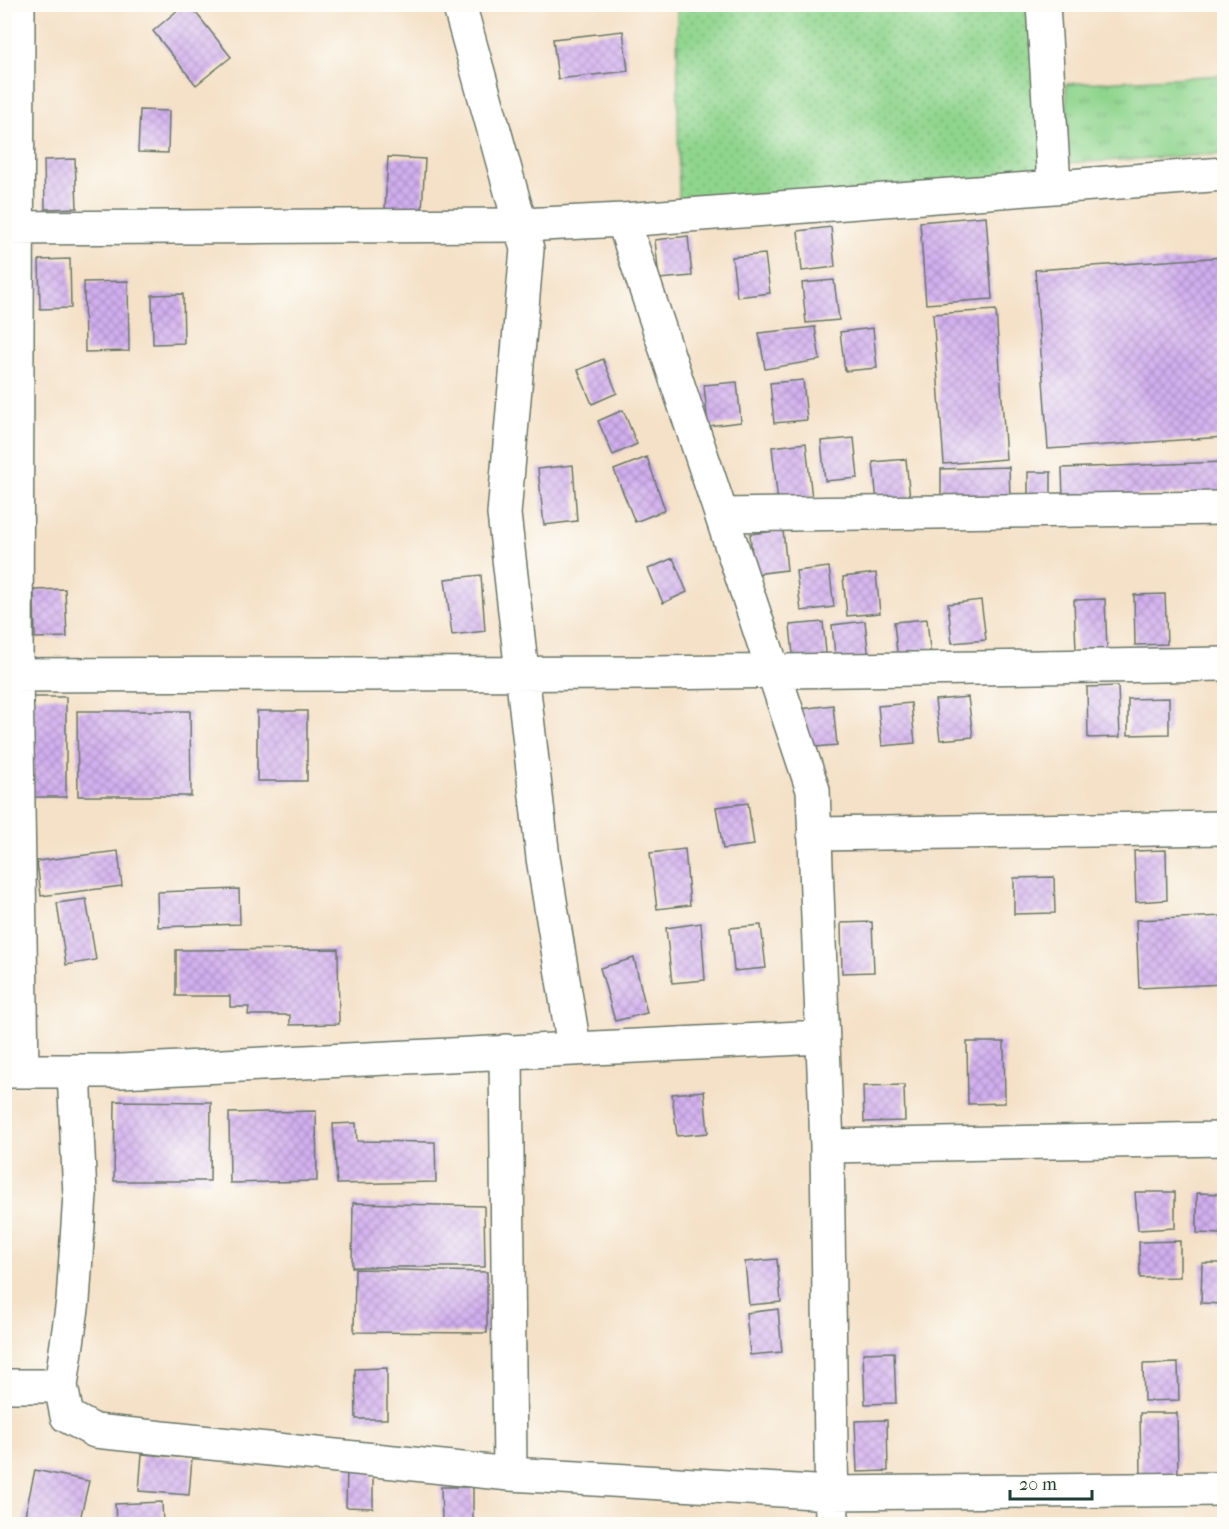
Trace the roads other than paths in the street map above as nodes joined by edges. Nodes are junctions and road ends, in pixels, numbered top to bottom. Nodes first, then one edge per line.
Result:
1 (18, 4) edge
2 (459, 4) edge
3 (1043, 4) edge
4 (1224, 174) edge
5 (1054, 185) junction
6 (623, 220) junction
7 (522, 225) junction
8 (12, 228) edge
9 (1224, 508) edge
10 (723, 515) junction
11 (1224, 664) edge
12 (775, 672) junction
13 (523, 674) junction
14 (10, 675) edge
15 (1224, 828) edge
16 (814, 834) junction
17 (821, 1036) junction
18 (574, 1047) junction
19 (506, 1051) junction
20 (13, 1071) edge
21 (74, 1072) junction
22 (1224, 1139) edge
23 (827, 1146) junction
24 (4, 1386) edge
25 (61, 1386) junction
26 (510, 1474) junction
27 (1224, 1489) edge
28 (832, 1509) edge

1 - 8 street
2 - 7 street
3 - 5 street
4 - 5 street
5 - 6 street
6 - 7 street
6 - 10 street
7 - 8 street
7 - 13 street
8 - 14 street
9 - 10 street
10 - 12 street
11 - 12 street
12 - 13 street
12 - 16 street
13 - 14 street
13 - 18 street
14 - 20 street
15 - 16 street
16 - 17 street
17 - 18 street
17 - 23 street
18 - 19 street
19 - 21 street
19 - 26 street
20 - 21 street
21 - 25 street
22 - 23 street
23 - 28 street
24 - 25 street
25 - 26 street
26 - 28 street
27 - 28 street

